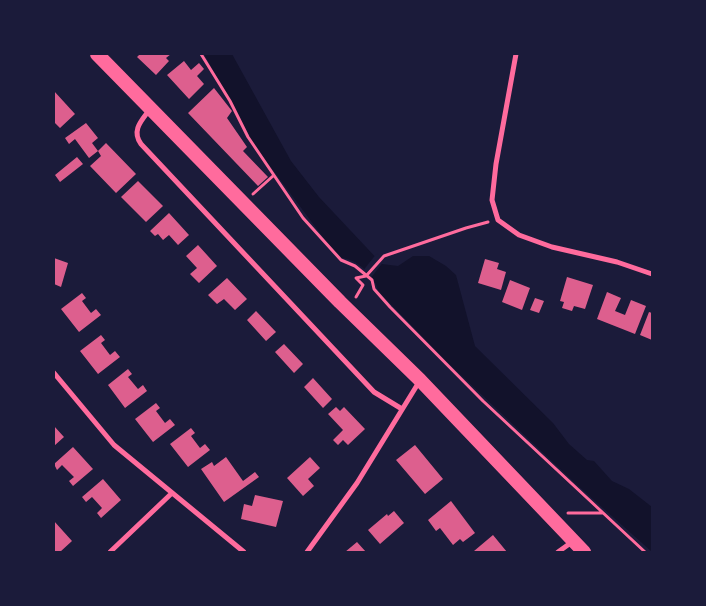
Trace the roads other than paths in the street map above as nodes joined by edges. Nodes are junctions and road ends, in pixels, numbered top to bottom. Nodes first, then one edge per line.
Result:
1 (97, 54) edge
2 (516, 54) edge
3 (151, 108) junction
4 (652, 274) edge
5 (54, 373) edge
6 (420, 380) junction
7 (402, 409) junction
8 (172, 493) junction
9 (574, 540) junction
10 (110, 552) edge
11 (244, 552) edge
12 (306, 552) edge
13 (558, 552) edge
14 (584, 552) edge

1 - 3 highway
2 - 4 street
3 - 6 highway
3 - 7 street
5 - 8 street
6 - 7 street
6 - 9 highway
7 - 12 street
8 - 10 street
8 - 11 street
9 - 13 street
9 - 14 highway

